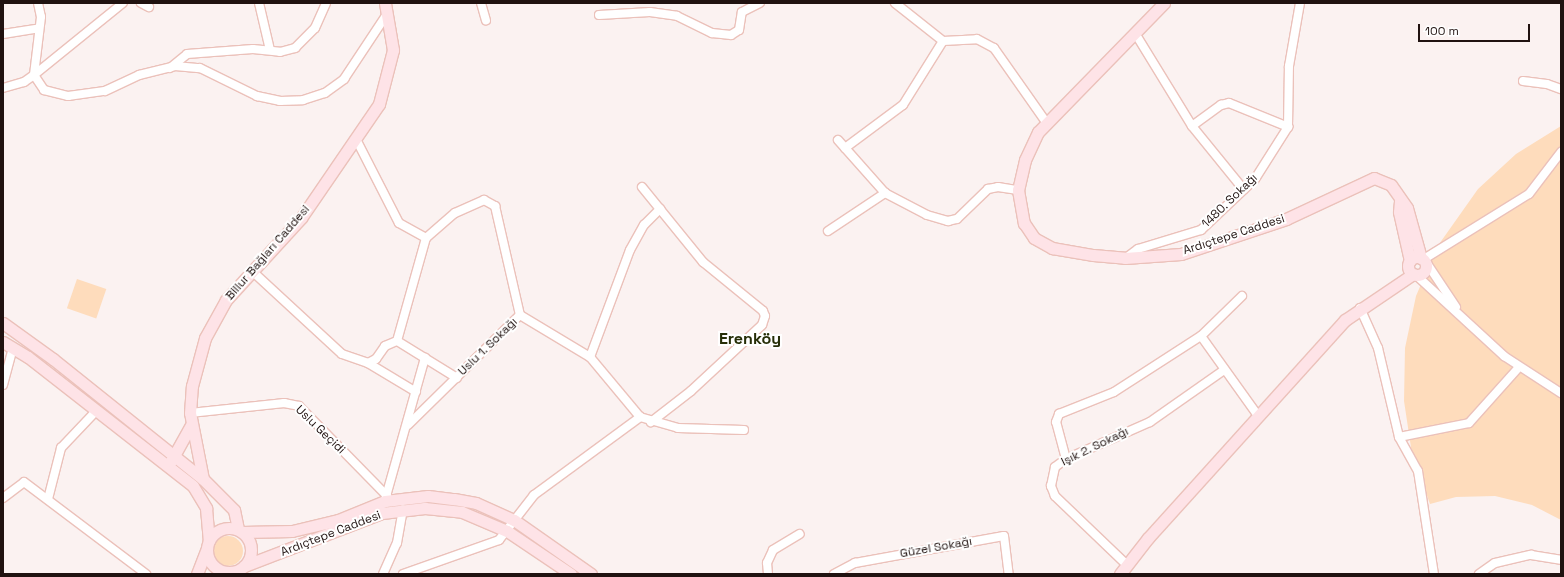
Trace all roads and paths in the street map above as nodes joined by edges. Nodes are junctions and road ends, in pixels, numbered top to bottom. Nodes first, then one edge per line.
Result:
1 (38, 3) edge
2 (124, 3) edge
3 (141, 3) edge
4 (259, 3) edge
5 (326, 3) edge
6 (481, 3) edge
7 (760, 3) edge
8 (895, 3) edge
9 (1164, 3) edge
10 (1300, 3) edge
11 (149, 7) dead end
12 (386, 8) edge
13 (599, 15) dead end
14 (486, 20) dead end
15 (39, 28) junction
16 (1135, 33) junction
17 (3, 34) edge
18 (943, 41) junction
19 (270, 50) junction
20 (170, 68) junction
21 (34, 75) junction
22 (1523, 81) dead end
23 (3, 88) edge
24 (1561, 90) edge
25 (1046, 122) junction
26 (1192, 126) junction
27 (1288, 127) junction
28 (838, 140) dead end
29 (357, 141) junction
30 (845, 148) junction
31 (1561, 152) edge
32 (642, 187) dead end
33 (1018, 190) junction
34 (1244, 190) junction
35 (886, 193) junction
36 (1400, 201) junction
37 (660, 209) junction
38 (828, 231) dead end
39 (426, 238) junction
40 (1125, 258) junction
41 (1423, 260) junction
42 (1409, 262) junction
43 (252, 271) junction
44 (1415, 275) junction
45 (1242, 296) dead end
46 (1370, 300) junction
47 (1360, 308) junction
48 (1458, 311) junction
49 (520, 315) junction
50 (3, 323) edge
51 (1201, 336) junction
52 (397, 341) junction
53 (3, 342) edge
54 (13, 348) junction
55 (590, 357) junction
56 (425, 358) junction
57 (368, 363) junction
58 (1519, 367) junction
59 (1224, 370) junction
60 (457, 378) junction
61 (3, 385) edge
62 (416, 392) junction
63 (1561, 393) edge
64 (97, 410) junction
65 (190, 413) junction
66 (1259, 417) junction
67 (640, 418) junction
68 (651, 422) junction
69 (191, 425) junction
70 (406, 426) junction
71 (744, 430) dead end
72 (1399, 437) junction
73 (1066, 459) junction
74 (172, 460) junction
75 (203, 479) junction
76 (3, 498) edge
77 (386, 498) junction
78 (48, 499) junction
79 (403, 510) junction
80 (382, 513) junction
81 (514, 520) junction
82 (240, 530) junction
83 (507, 531) junction
84 (800, 534) dead end
85 (208, 543) junction
86 (1561, 560) edge
87 (1127, 565) junction
88 (240, 569) edge
89 (137, 572) edge
90 (146, 574) edge
91 (197, 574) edge
92 (385, 574) edge
93 (403, 574) edge
94 (571, 574) edge
95 (591, 574) edge
96 (768, 574) edge
97 (834, 574) edge
98 (1009, 574) edge
99 (1120, 574) edge
100 (1434, 574) edge
101 (1479, 574) edge

1 - 15 street
2 - 21 street
3 - 11 street
4 - 19 street
5 - 19 street
6 - 14 street
7 - 13 street
8 - 18 street
9 - 16 street, Ardıçtepe Caddesi
10 - 27 street, 1480. Sokağı
12 - 20 street
12 - 29 street, Billur Bağları Caddesi
15 - 17 street
15 - 21 street
16 - 25 street, Ardıçtepe Caddesi
16 - 26 street
18 - 25 street
18 - 30 street
19 - 20 street
20 - 21 street
21 - 23 street
22 - 24 street
25 - 33 street, Ardıçtepe Caddesi
26 - 27 street
26 - 34 street
27 - 34 street, 1480. Sokağı
28 - 30 street
29 - 39 street
29 - 43 street, Billur Bağları Caddesi
30 - 35 street
31 - 41 street
32 - 37 street
33 - 35 street
33 - 40 street, Ardıçtepe Caddesi
34 - 40 street, 1480. Sokağı
35 - 38 street
36 - 40 street, Ardıçtepe Caddesi
36 - 41 street, Ardıçtepe Caddesi
36 - 42 street, Ardıçtepe Caddesi
37 - 55 street
37 - 68 street
39 - 49 street
39 - 52 street
41 - 42 street
41 - 44 street
41 - 48 street
42 - 44 street, Ardıçtepe Caddesi
42 - 46 street
43 - 57 street
43 - 65 street, Billur Bağları Caddesi
44 - 46 street
44 - 48 street
45 - 51 street
46 - 47 street
47 - 66 street
47 - 72 street
48 - 58 street
49 - 55 street, Uslu 1. Sokağı
49 - 60 street, Uslu 1. Sokağı
50 - 74 street
51 - 59 street
51 - 73 street
52 - 56 street
52 - 57 street
53 - 54 street
54 - 61 street
54 - 64 street
55 - 67 street, Uslu 1. Sokağı
56 - 60 street
56 - 62 street
57 - 62 street
58 - 63 street
58 - 72 street
59 - 66 street
59 - 73 street, Işık 2. Sokağı
60 - 70 street, Uslu 1. Sokağı
62 - 70 street
64 - 74 street
64 - 78 street
65 - 69 street, Billur Bağları Caddesi
65 - 77 street, Uslu Geçidi
66 - 87 street
67 - 68 street
67 - 81 street
68 - 71 street
69 - 74 street
69 - 75 street, Billur Bağları Caddesi
70 - 77 street
72 - 100 street
73 - 87 street, Işık 2. Sokağı
74 - 75 street
74 - 85 street
75 - 82 street
76 - 78 street
77 - 80 street
77 - 81 street
77 - 82 street
78 - 89 street
79 - 80 street, Ardıçtepe Caddesi
79 - 83 street, Ardıçtepe Caddesi
79 - 92 street
80 - 88 street, Ardıçtepe Caddesi
81 - 83 street
81 - 95 street
82 - 85 street
82 - 88 street
83 - 93 street
83 - 94 street, Ardıçtepe Caddesi
84 - 96 street
85 - 88 street
85 - 91 street
86 - 101 street
87 - 99 street
89 - 90 street
97 - 98 street, Güzel Sokağı

